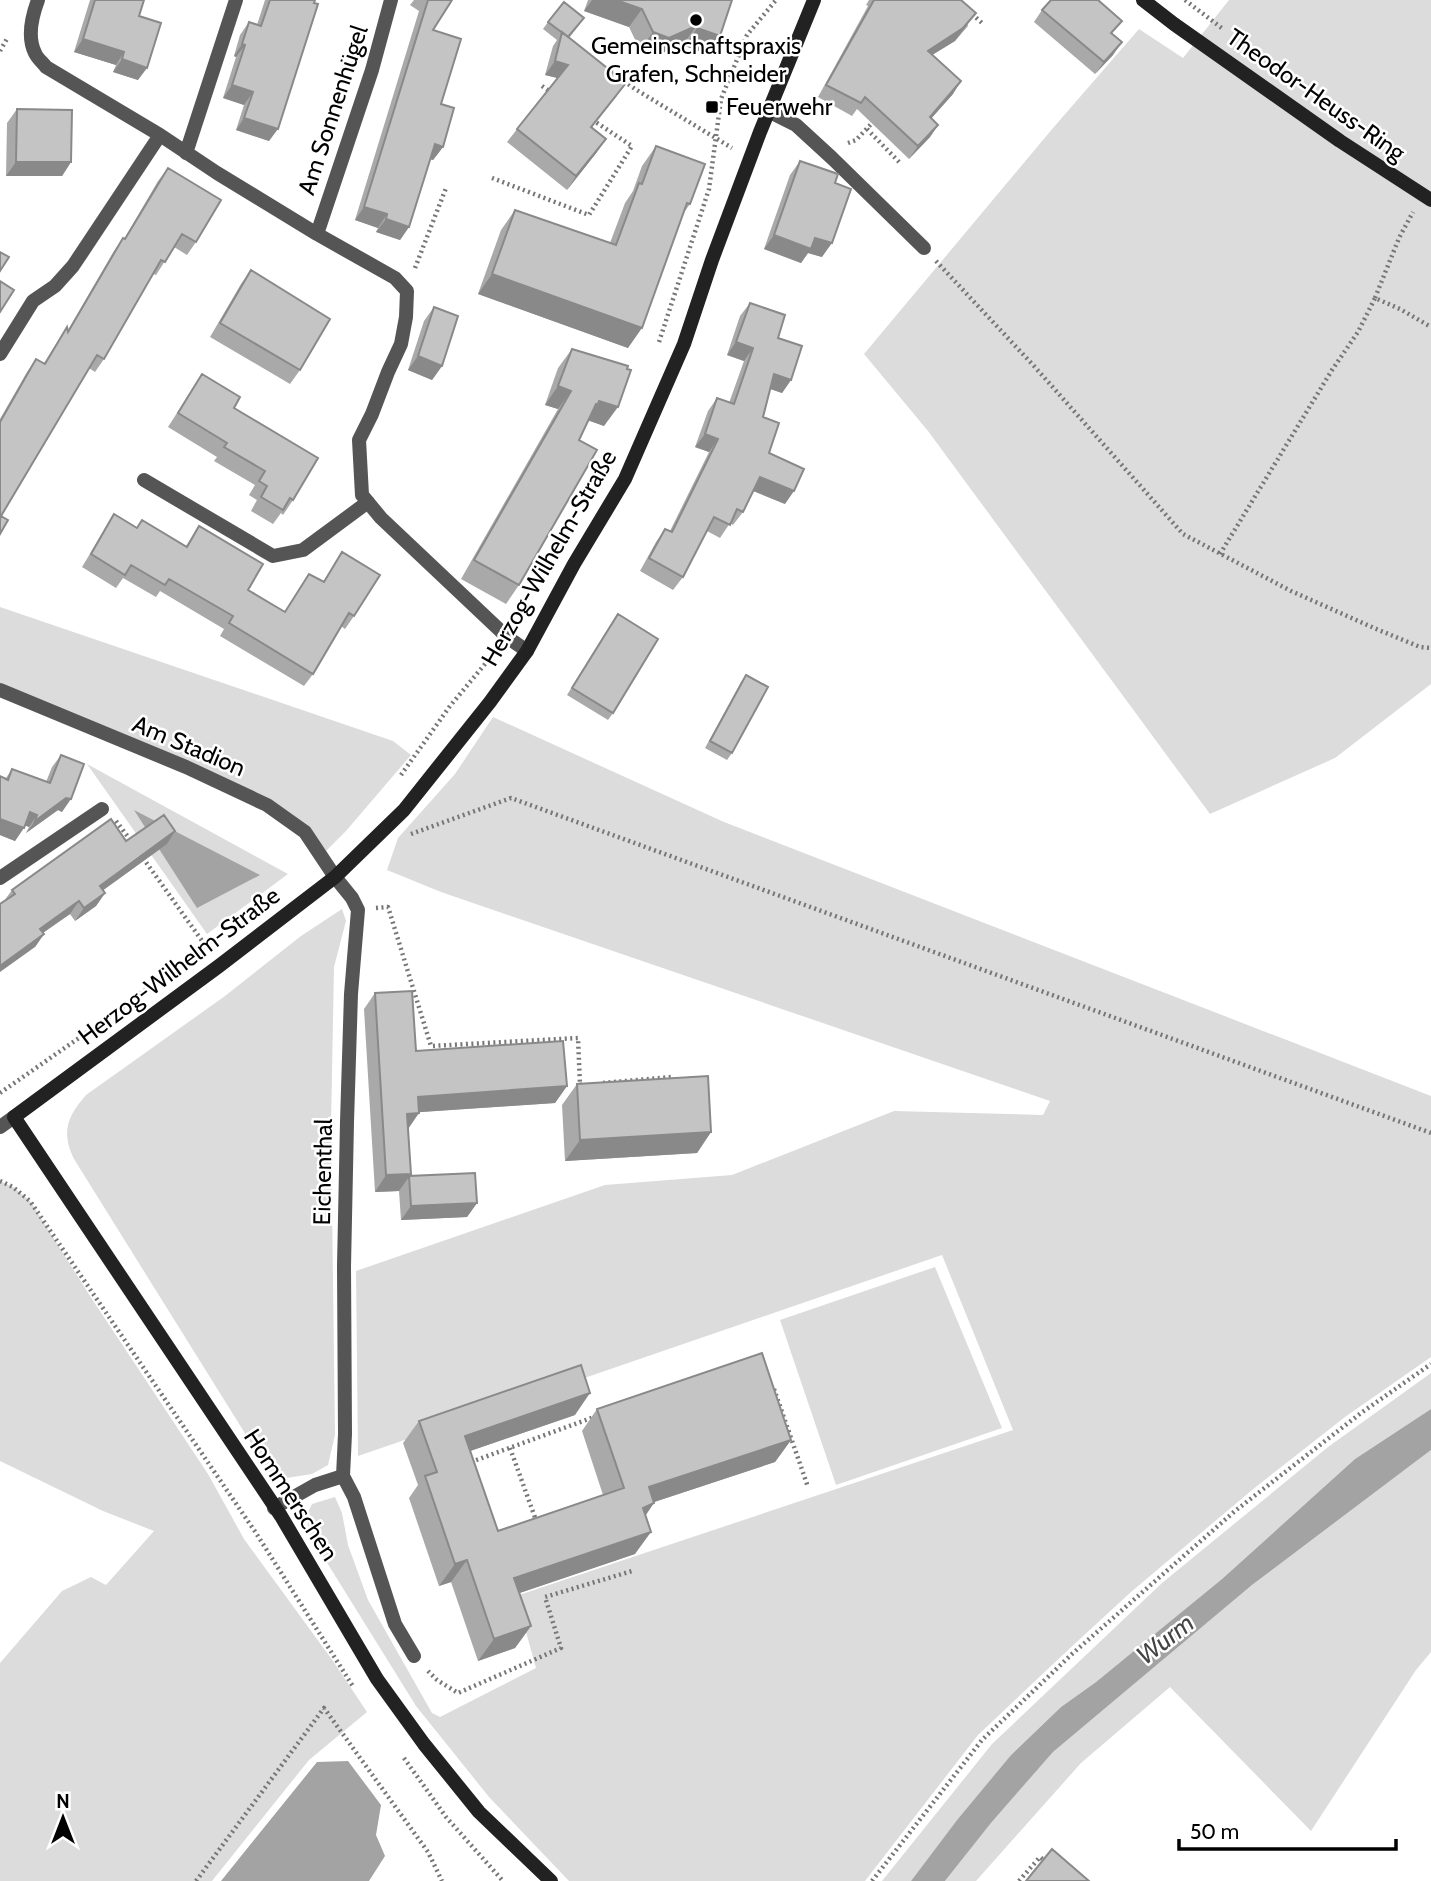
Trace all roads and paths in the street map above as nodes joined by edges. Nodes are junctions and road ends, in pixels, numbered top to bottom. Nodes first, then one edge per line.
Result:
1 (37, 0) edge
2 (236, 0) edge
3 (391, 0) edge
4 (814, 0) edge
5 (1143, 0) edge
6 (964, 8) edge
7 (982, 23) dead end
8 (605, 67) edge
9 (542, 86) dead end
10 (554, 94) edge
11 (768, 111) junction
12 (880, 115) edge
13 (587, 116) edge
14 (867, 129) junction
15 (160, 135) junction
16 (823, 150) junction
17 (186, 153) junction
18 (750, 158) junction
19 (901, 164) dead end
20 (492, 178) dead end
21 (446, 188) dead end
22 (1426, 198) edge
23 (317, 234) junction
24 (923, 248) joint
25 (404, 287) junction
26 (1375, 298) junction
27 (1431, 327) edge
28 (0, 354) edge
29 (145, 480) dead end
30 (368, 502) junction
31 (1220, 554) junction
32 (1431, 648) edge
33 (527, 651) junction
34 (0, 690) edge
35 (102, 809) joint
36 (410, 834) dead end
37 (0, 877) edge
38 (335, 877) junction
39 (358, 910) junction
40 (219, 966) junction
41 (671, 1077) edge
42 (14, 1117) junction
43 (0, 1127) edge
44 (1431, 1133) edge
45 (0, 1181) edge
46 (1431, 1364) edge
47 (770, 1379) edge
48 (598, 1415) edge
49 (510, 1448) junction
50 (466, 1464) edge
51 (343, 1476) junction
52 (807, 1487) dead end
53 (274, 1508) junction
54 (538, 1526) edge
55 (632, 1571) dead end
56 (414, 1656) joint
57 (355, 1690) dead end
58 (401, 1753) dead end
59 (1049, 1865) edge
60 (196, 1881) edge
61 (442, 1881) edge
62 (503, 1881) edge
63 (551, 1881) edge
64 (872, 1881) edge
65 (1019, 1881) edge

1 - 15 street, Am Sonnenhügel
2 - 17 street
3 - 23 street, Am Sonnenhügel
4 - 11 main road, Herzog-Wilhelm-Straße
5 - 22 main road, Theodor-Heuss-Ring
6 - 7 path
8 - 18 path
9 - 10 path
11 - 16 street
11 - 18 main road, Herzog-Wilhelm-Straße
12 - 14 path
13 - 20 path
14 - 16 path
14 - 19 path
15 - 17 street, Am Sonnenhügel
15 - 28 street
16 - 24 street
17 - 23 street, Am Sonnenhügel
18 - 33 main road, Herzog-Wilhelm-Straße
21 - 25 path
22 - 26 path
23 - 25 street, Am Sonnenhügel
24 - 31 path
25 - 30 street
26 - 27 path
26 - 31 path
29 - 30 street
30 - 33 street
31 - 32 path
33 - 38 main road, Herzog-Wilhelm-Straße
34 - 38 street, Am Stadion
35 - 37 street
35 - 40 path
36 - 44 path
38 - 39 street
38 - 40 main road, Herzog-Wilhelm-Straße
39 - 41 path
39 - 51 street, Eichenthal
40 - 42 main road, Herzog-Wilhelm-Straße
42 - 43 street
42 - 53 main road, Hommerschen
45 - 57 path
46 - 64 path
47 - 52 path
48 - 49 path
49 - 50 path
49 - 54 path
51 - 53 street
51 - 56 street, Eichenthal
53 - 63 main road, Hommerschen
55 - 56 path
58 - 62 path
59 - 65 path
60 - 61 path

